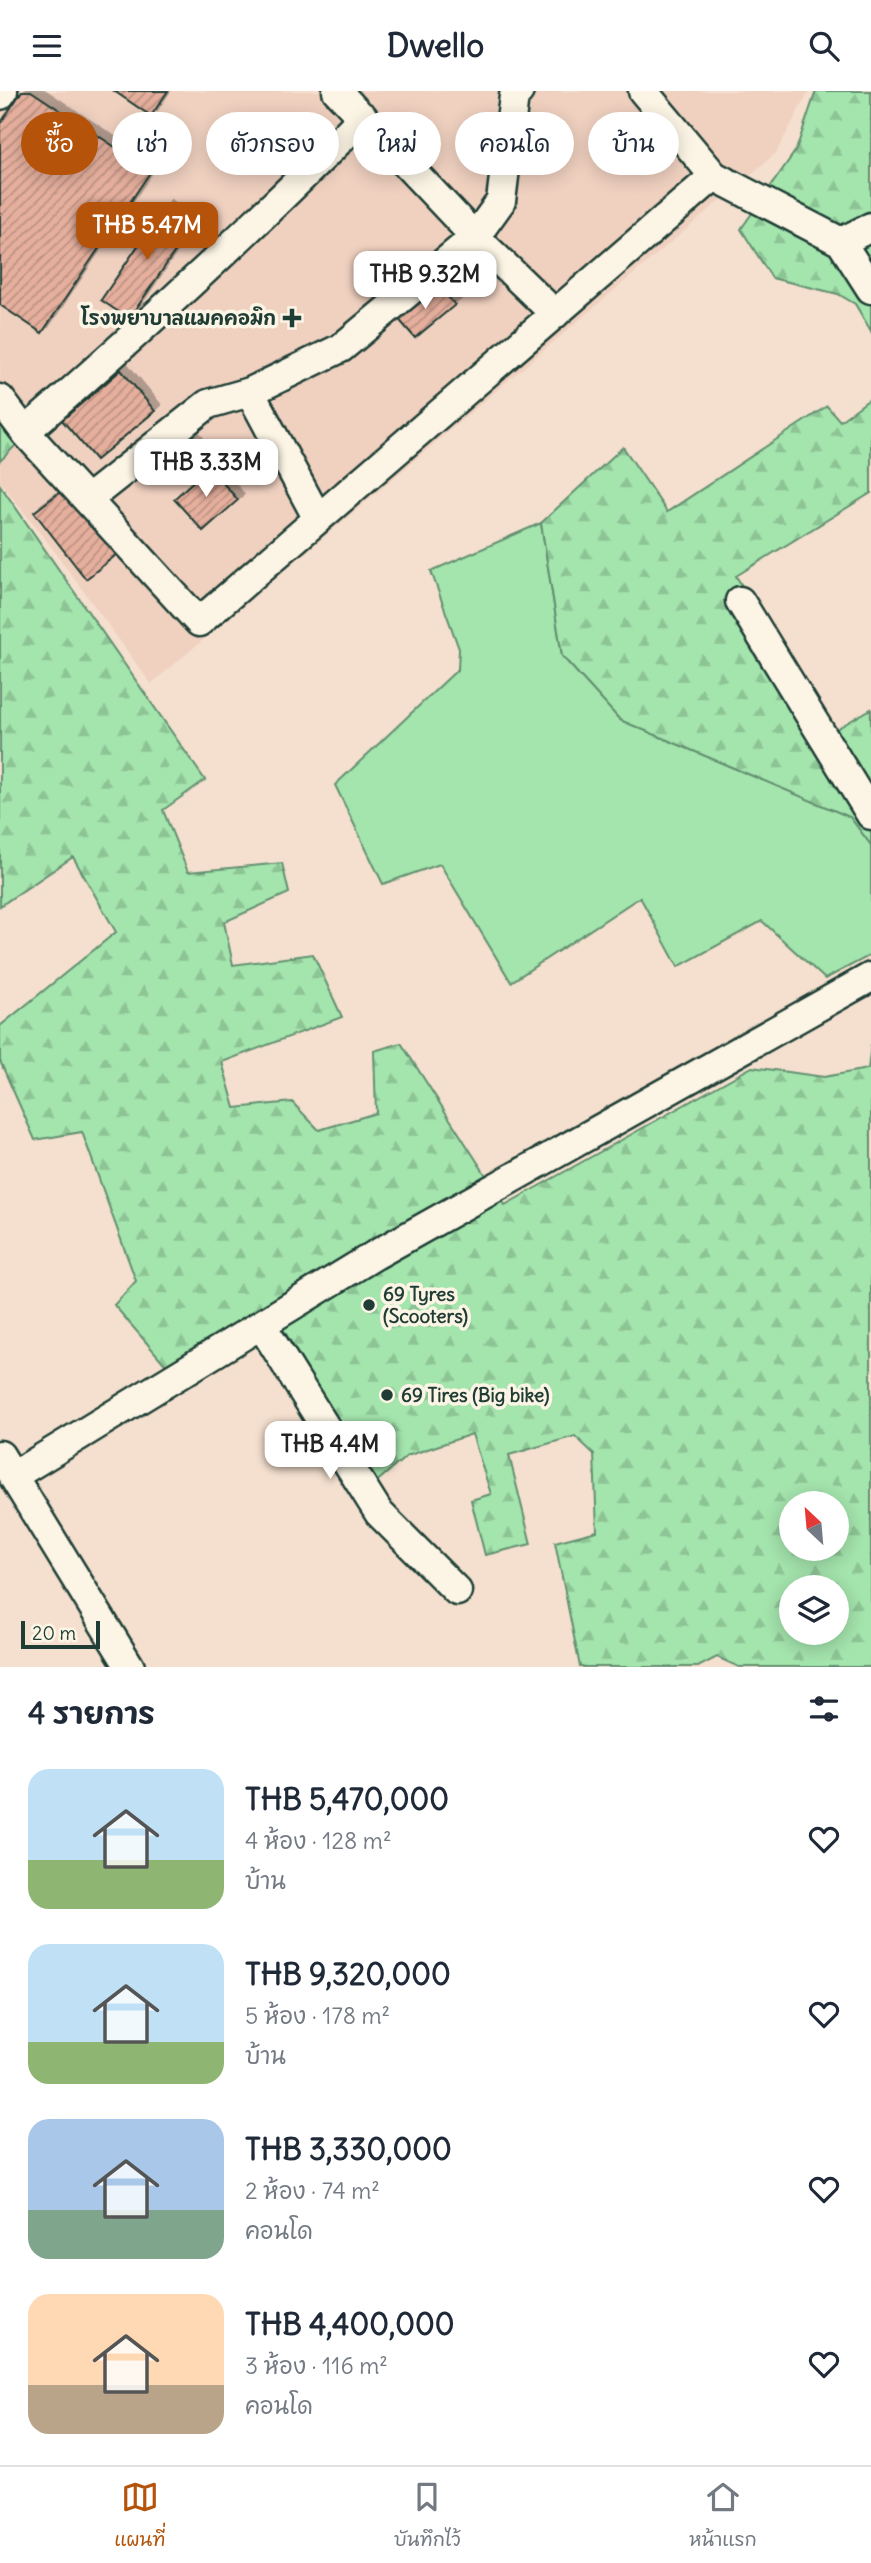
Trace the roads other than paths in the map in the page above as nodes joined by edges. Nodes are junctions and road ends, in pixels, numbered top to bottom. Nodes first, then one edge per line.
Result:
1 (337, 91) edge
2 (519, 91) edge
3 (643, 91) edge
4 (358, 112) edge
5 (353, 127) edge
6 (417, 175) edge
7 (714, 176) junction
8 (871, 227) edge
9 (475, 237) junction
10 (841, 242) junction
11 (871, 289) edge
12 (555, 314) junction
13 (250, 392) junction
14 (0, 399) edge
15 (25, 432) junction
16 (88, 499) junction
17 (318, 519) junction
18 (740, 601) dead end
19 (871, 815) edge
20 (871, 977) edge
21 (262, 1326) junction
22 (7, 1465) edge
23 (457, 1591) dead end
24 (130, 1667) edge

1 - 4 street
2 - 9 street
3 - 7 street
5 - 15 street
6 - 9 street
7 - 10 street
7 - 12 street
8 - 10 street
9 - 12 street
9 - 13 street
10 - 11 street
12 - 17 street
13 - 16 street
13 - 17 street
14 - 15 street
15 - 16 street
16 - 17 street
18 - 19 street
20 - 21 street
21 - 22 street
21 - 23 street
22 - 24 street

